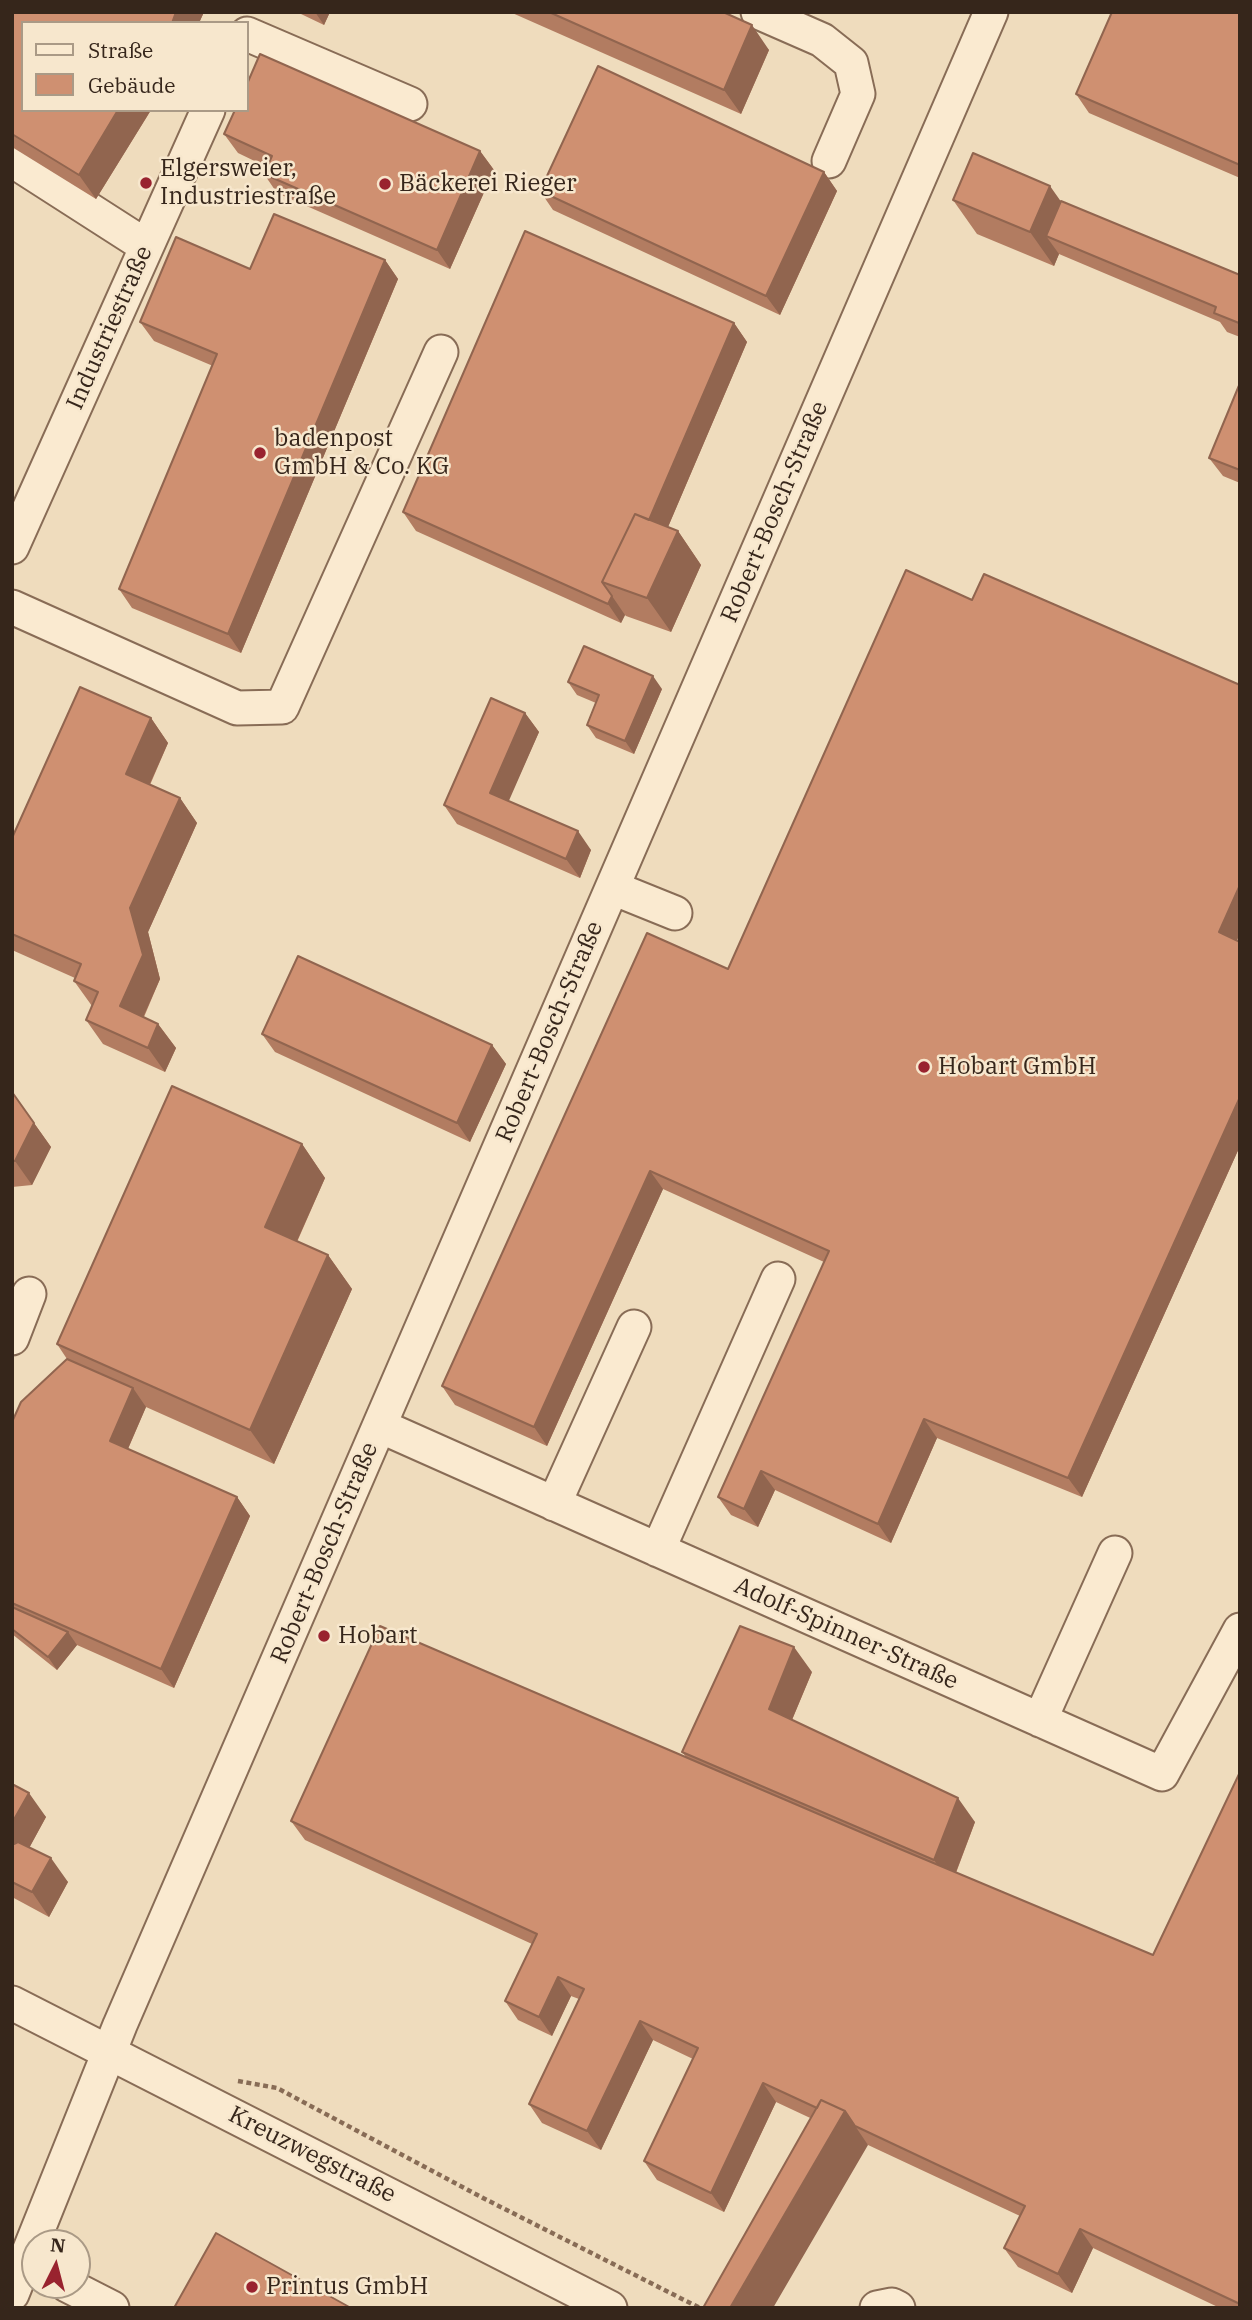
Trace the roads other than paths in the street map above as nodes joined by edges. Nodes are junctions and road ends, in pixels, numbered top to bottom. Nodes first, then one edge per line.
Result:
1 (758, 12) edge
2 (991, 12) edge
3 (248, 34) edge
4 (410, 104) dead end
5 (207, 112) edge
6 (12, 160) edge
7 (829, 161) dead end
8 (146, 246) junction
9 (442, 352) dead end
10 (12, 547) edge
11 (12, 607) edge
12 (613, 888) junction
13 (676, 913) dead end
14 (778, 1279) dead end
15 (29, 1294) dead end
16 (634, 1327) dead end
17 (12, 1338) edge
18 (380, 1426) junction
19 (554, 1504) junction
20 (658, 1550) junction
21 (1115, 1553) dead end
22 (1240, 1630) edge
23 (1040, 1720) junction
24 (12, 2003) edge
25 (109, 2052) junction
26 (44, 2229) edge
27 (91, 2297) edge
28 (112, 2308) edge
29 (610, 2308) edge
30 (877, 2308) edge
31 (898, 2308) edge

1 - 7 street
2 - 12 street, Robert-Bosch-Straße
3 - 4 street
5 - 8 street, Industriestraße
6 - 8 street
8 - 10 street, Industriestraße
9 - 11 street
12 - 13 street
12 - 18 street, Robert-Bosch-Straße
14 - 20 street
15 - 17 street
16 - 19 street
18 - 19 street, Adolf-Spinner-Straße
18 - 25 street, Robert-Bosch-Straße
19 - 20 street, Adolf-Spinner-Straße
20 - 23 street, Adolf-Spinner-Straße
21 - 23 street
22 - 23 street, Adolf-Spinner-Straße
24 - 25 street, Kreuzwegstraße
25 - 26 street, Robert-Bosch-Straße
25 - 29 street, Kreuzwegstraße
27 - 28 street
30 - 31 street

